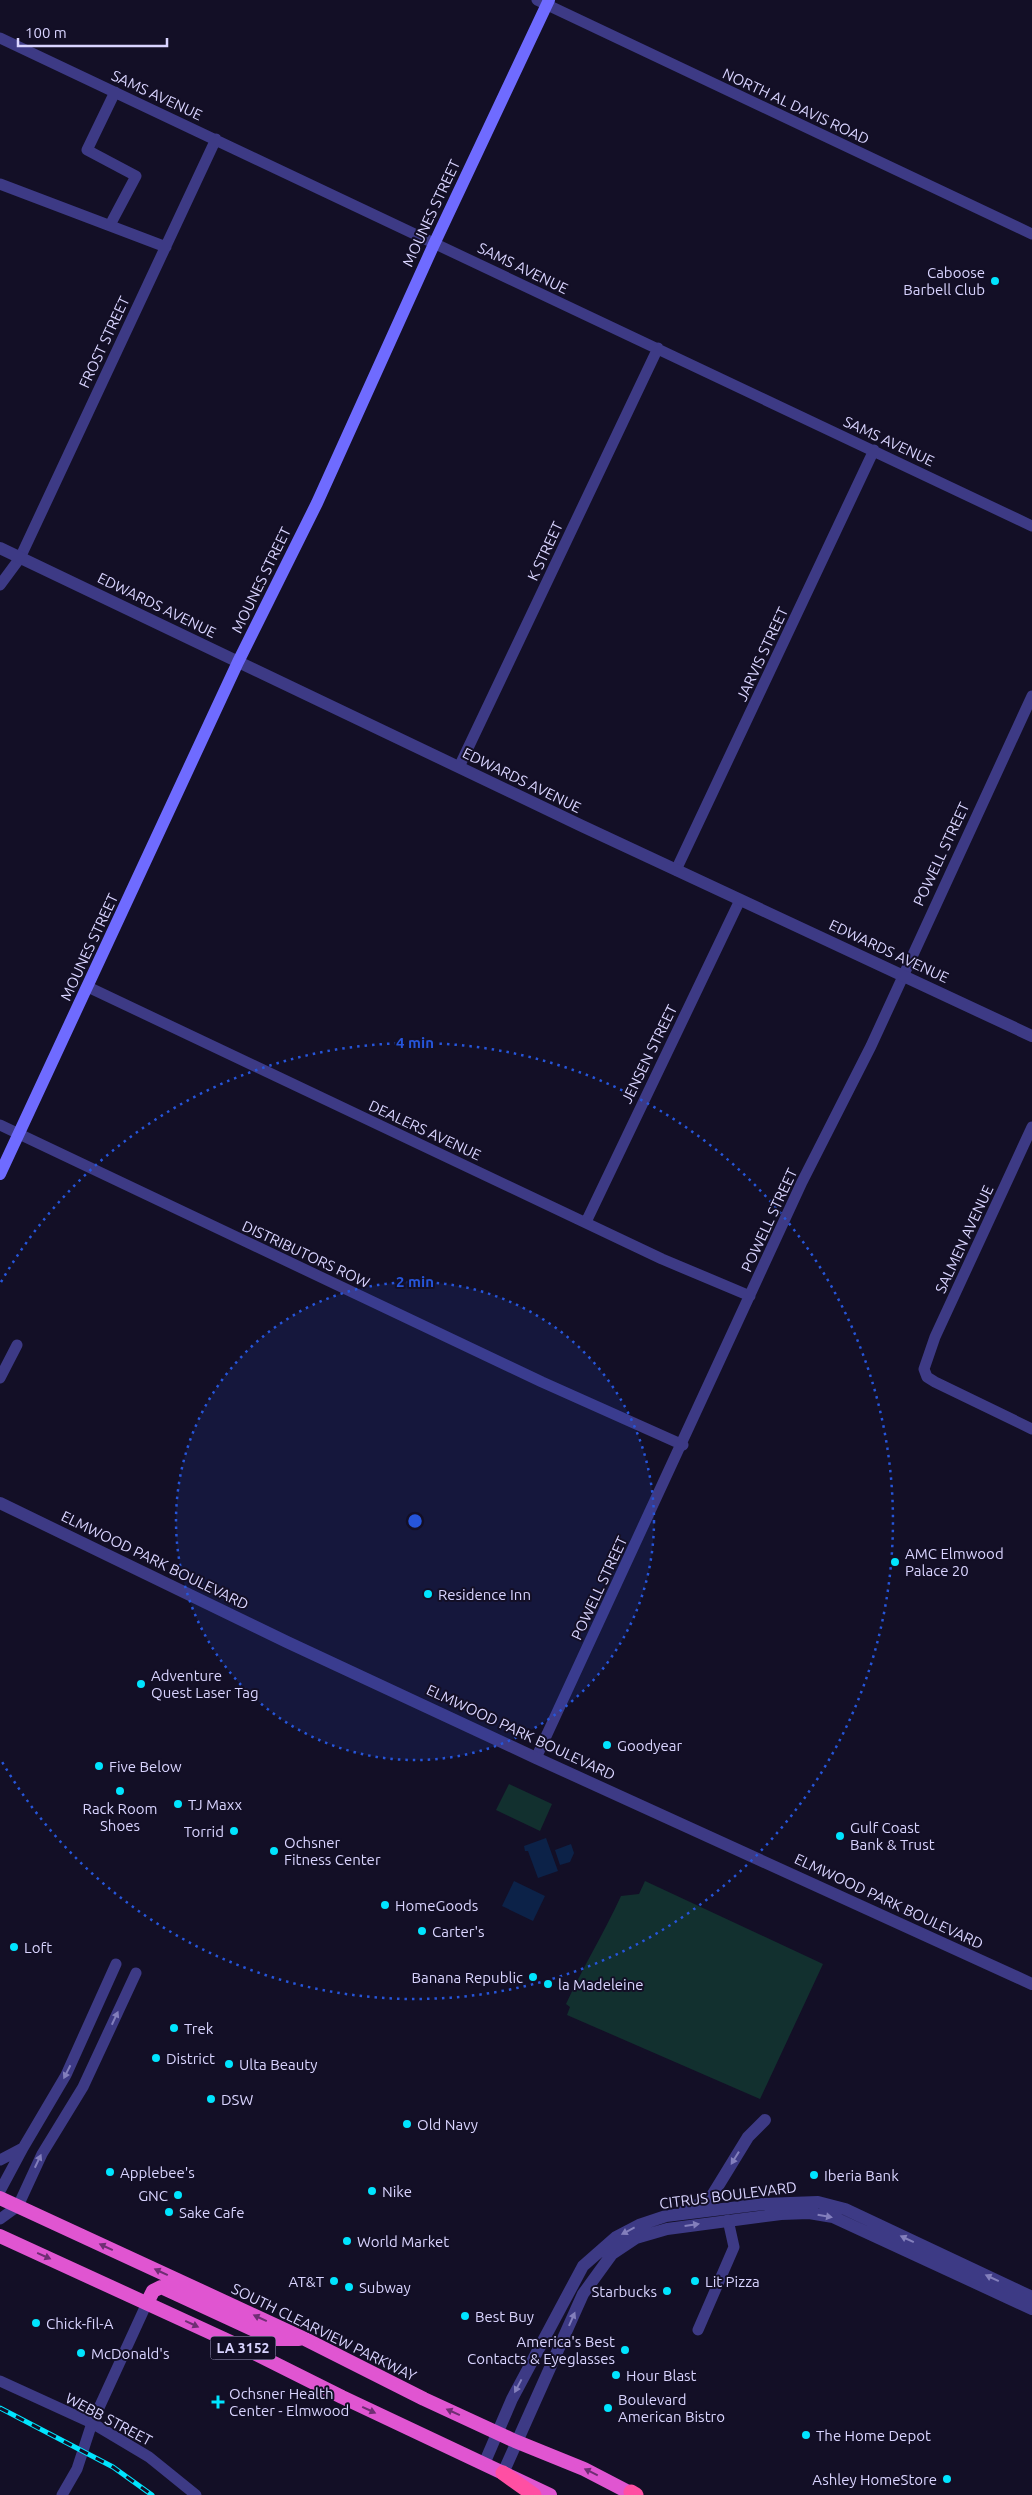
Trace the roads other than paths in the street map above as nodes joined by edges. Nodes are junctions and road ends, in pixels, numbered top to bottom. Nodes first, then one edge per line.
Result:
1 (544, 2) edge
2 (0, 38) edge
3 (115, 92) junction
4 (216, 139) junction
5 (0, 184) edge
6 (110, 225) junction
7 (1032, 234) edge
8 (435, 242) junction
9 (166, 247) junction
10 (658, 348) junction
11 (874, 450) junction
12 (1032, 526) edge
13 (0, 548) edge
14 (20, 558) junction
15 (0, 586) edge
16 (238, 662) junction
17 (1032, 696) edge
18 (459, 767) junction
19 (676, 870) junction
20 (740, 900) junction
21 (903, 975) junction
22 (88, 987) junction
23 (1032, 1036) edge
24 (0, 1125) edge
25 (1032, 1127) edge
26 (19, 1134) junction
27 (0, 1174) edge
28 (586, 1222) junction
29 (750, 1296) junction
30 (16, 1345) dead end
31 (0, 1378) edge
32 (1032, 1429) edge
33 (683, 1445) junction
34 (0, 1502) edge
35 (536, 1758) junction
36 (116, 1964) dead end
37 (136, 1973) dead end
38 (1032, 1984) edge
39 (765, 2120) dead end
40 (23, 2148) junction
41 (0, 2160) edge
42 (0, 2192) edge
43 (0, 2198) edge
44 (18, 2206) junction
45 (673, 2216) junction
46 (0, 2219) edge
47 (728, 2220) junction
48 (0, 2236) edge
49 (1032, 2297) edge
50 (147, 2303) junction
51 (1032, 2309) edge
52 (698, 2330) dead end
53 (305, 2339) junction
54 (0, 2381) edge
55 (92, 2423) junction
56 (497, 2432) junction
57 (516, 2441) junction
58 (484, 2464) junction
59 (503, 2473) junction
60 (634, 2494) edge
61 (62, 2495) edge
62 (196, 2495) edge
63 (534, 2495) edge
64 (550, 2495) edge

1 - 7 street, NORTH AL DAVIS ROAD
1 - 8 main road, MOUNES STREET
2 - 3 street, SAMS AVENUE
3 - 4 street, SAMS AVENUE
3 - 6 street
4 - 8 street, SAMS AVENUE
4 - 9 street, FROST STREET
5 - 6 street
6 - 9 street
8 - 10 street, SAMS AVENUE
8 - 16 main road, MOUNES STREET
9 - 14 street, FROST STREET
10 - 11 street, SAMS AVENUE
10 - 18 street, K STREET
11 - 12 street, SAMS AVENUE
11 - 19 street, JARVIS STREET
13 - 14 street, EDWARDS AVENUE
14 - 15 street, FROST STREET
14 - 16 street, EDWARDS AVENUE
16 - 18 street, EDWARDS AVENUE
16 - 22 main road, MOUNES STREET
17 - 21 street, POWELL STREET
18 - 19 street, EDWARDS AVENUE
19 - 20 street, EDWARDS AVENUE
20 - 21 street, EDWARDS AVENUE
20 - 28 street, JENSEN STREET
21 - 23 street, EDWARDS AVENUE
21 - 29 street, POWELL STREET
22 - 26 main road, MOUNES STREET
22 - 28 street, DEALERS AVENUE
24 - 26 street, DISTRIBUTORS ROW
25 - 32 street, SALMEN AVENUE
26 - 27 main road, MOUNES STREET
26 - 33 street, DISTRIBUTORS ROW
28 - 29 street, DEALERS AVENUE
29 - 33 street, POWELL STREET
30 - 31 street
33 - 35 street, POWELL STREET
34 - 35 street, ELMWOOD PARK BOULEVARD
35 - 38 street, ELMWOOD PARK BOULEVARD
36 -> 40 street
44 -> 37 street
39 -> 45 street
40 - 41 street
40 - 42 street
43 - 44 highway, SOUTH CLEARVIEW PARKWAY / LA 3152
44 - 46 street
53 -> 44 highway, SOUTH CLEARVIEW PARKWAY / LA 3152
49 -> 45 street, CITRUS BOULEVARD
45 -> 56 street, CITRUS BOULEVARD
47 -> 51 street, CITRUS BOULEVARD
47 - 52 street
57 -> 47 street, CITRUS BOULEVARD
48 -> 50 highway, LA 3152
50 - 53 highway
50 - 55 street
50 -> 58 highway, LA 3152
56 -> 53 highway, SOUTH CLEARVIEW PARKWAY / LA 3152
54 - 55 street, WEBB STREET
55 - 61 street
55 - 62 street, WEBB STREET
56 - 57 highway, SOUTH CLEARVIEW PARKWAY / LA 3152
56 - 58 street, CITRUS BOULEVARD
57 - 59 street, CITRUS BOULEVARD
60 -> 57 highway, SOUTH CLEARVIEW PARKWAY / LA 3152
58 - 59 highway, LA 3152
59 - 63 highway
59 - 64 highway, LA 3152

